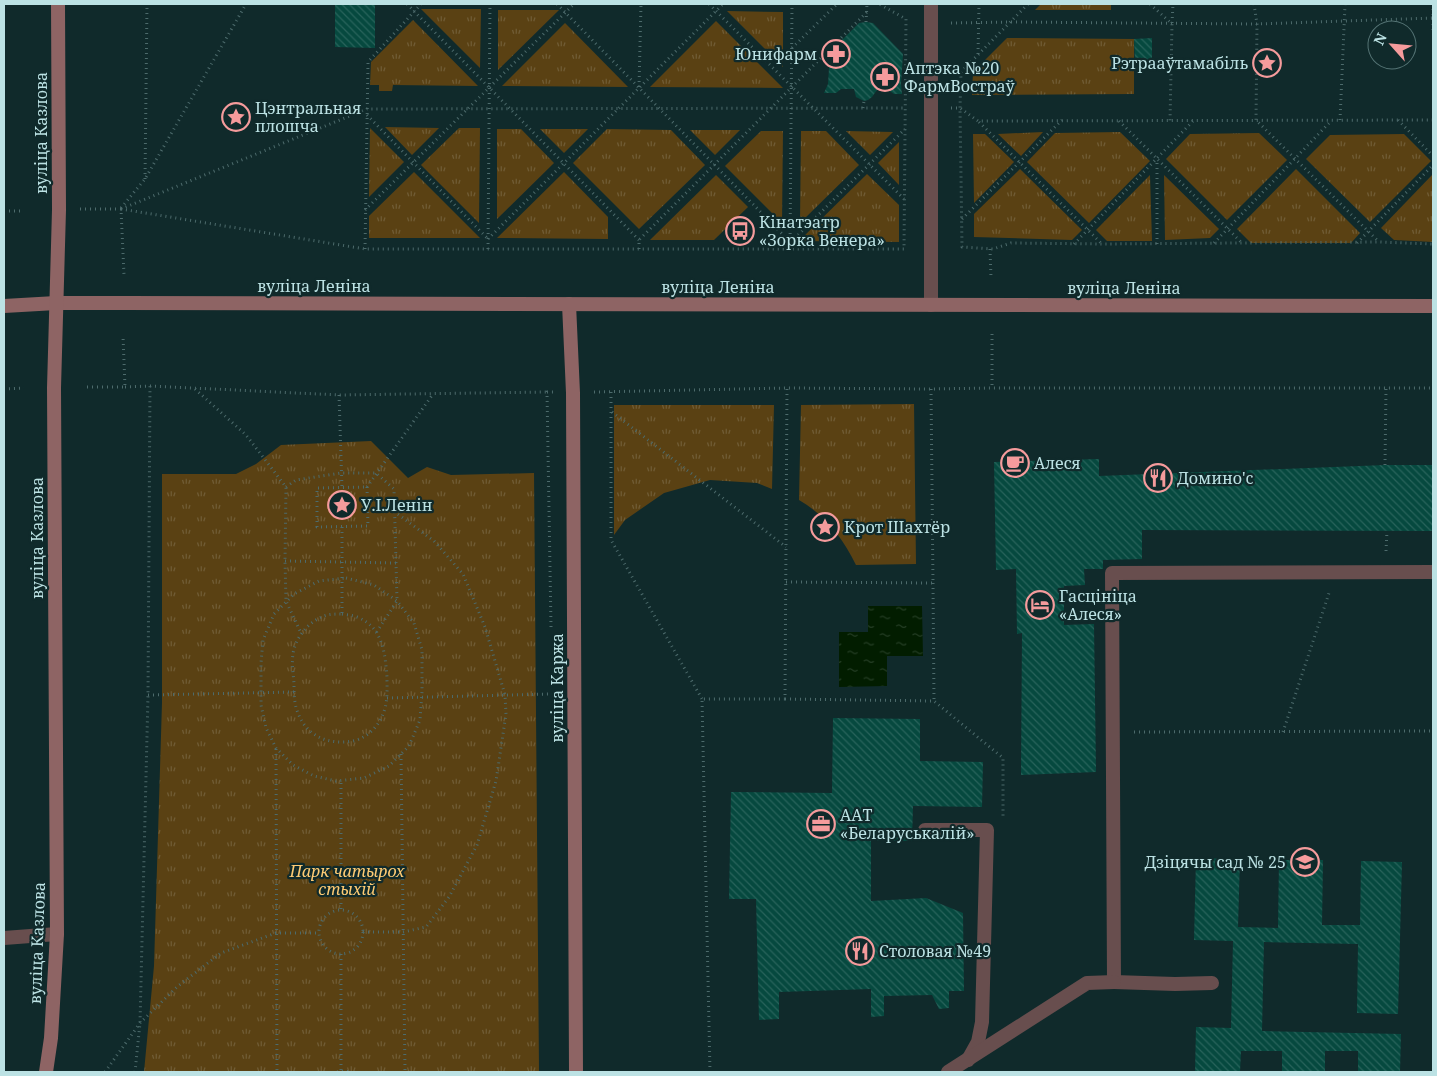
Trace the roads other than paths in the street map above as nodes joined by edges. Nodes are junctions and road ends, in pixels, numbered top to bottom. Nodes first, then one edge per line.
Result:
1 (58, 4) edge
2 (931, 4) edge
3 (56, 303) junction
4 (569, 304) junction
5 (931, 305) junction
6 (4, 306) edge
7 (1433, 306) edge
8 (1433, 572) edge
9 (925, 830) dead end
10 (57, 934) junction
11 (4, 938) edge
12 (1114, 982) junction
13 (1212, 983) dead end
14 (968, 1060) junction
15 (46, 1072) edge
16 (576, 1072) edge
17 (948, 1072) edge

1 - 3 main road, вуліца Казлова
2 - 5 lane
3 - 4 main road, вуліца Леніна
3 - 6 main road, вуліца Леніна
3 - 10 main road, вуліца Казлова
4 - 5 main road, вуліца Леніна
4 - 16 main road, вуліца Каржа
5 - 7 main road, вуліца Леніна
8 - 12 lane
9 - 14 lane
10 - 11 lane
10 - 15 main road, вуліца Казлова
12 - 13 lane
12 - 14 lane
14 - 17 lane

